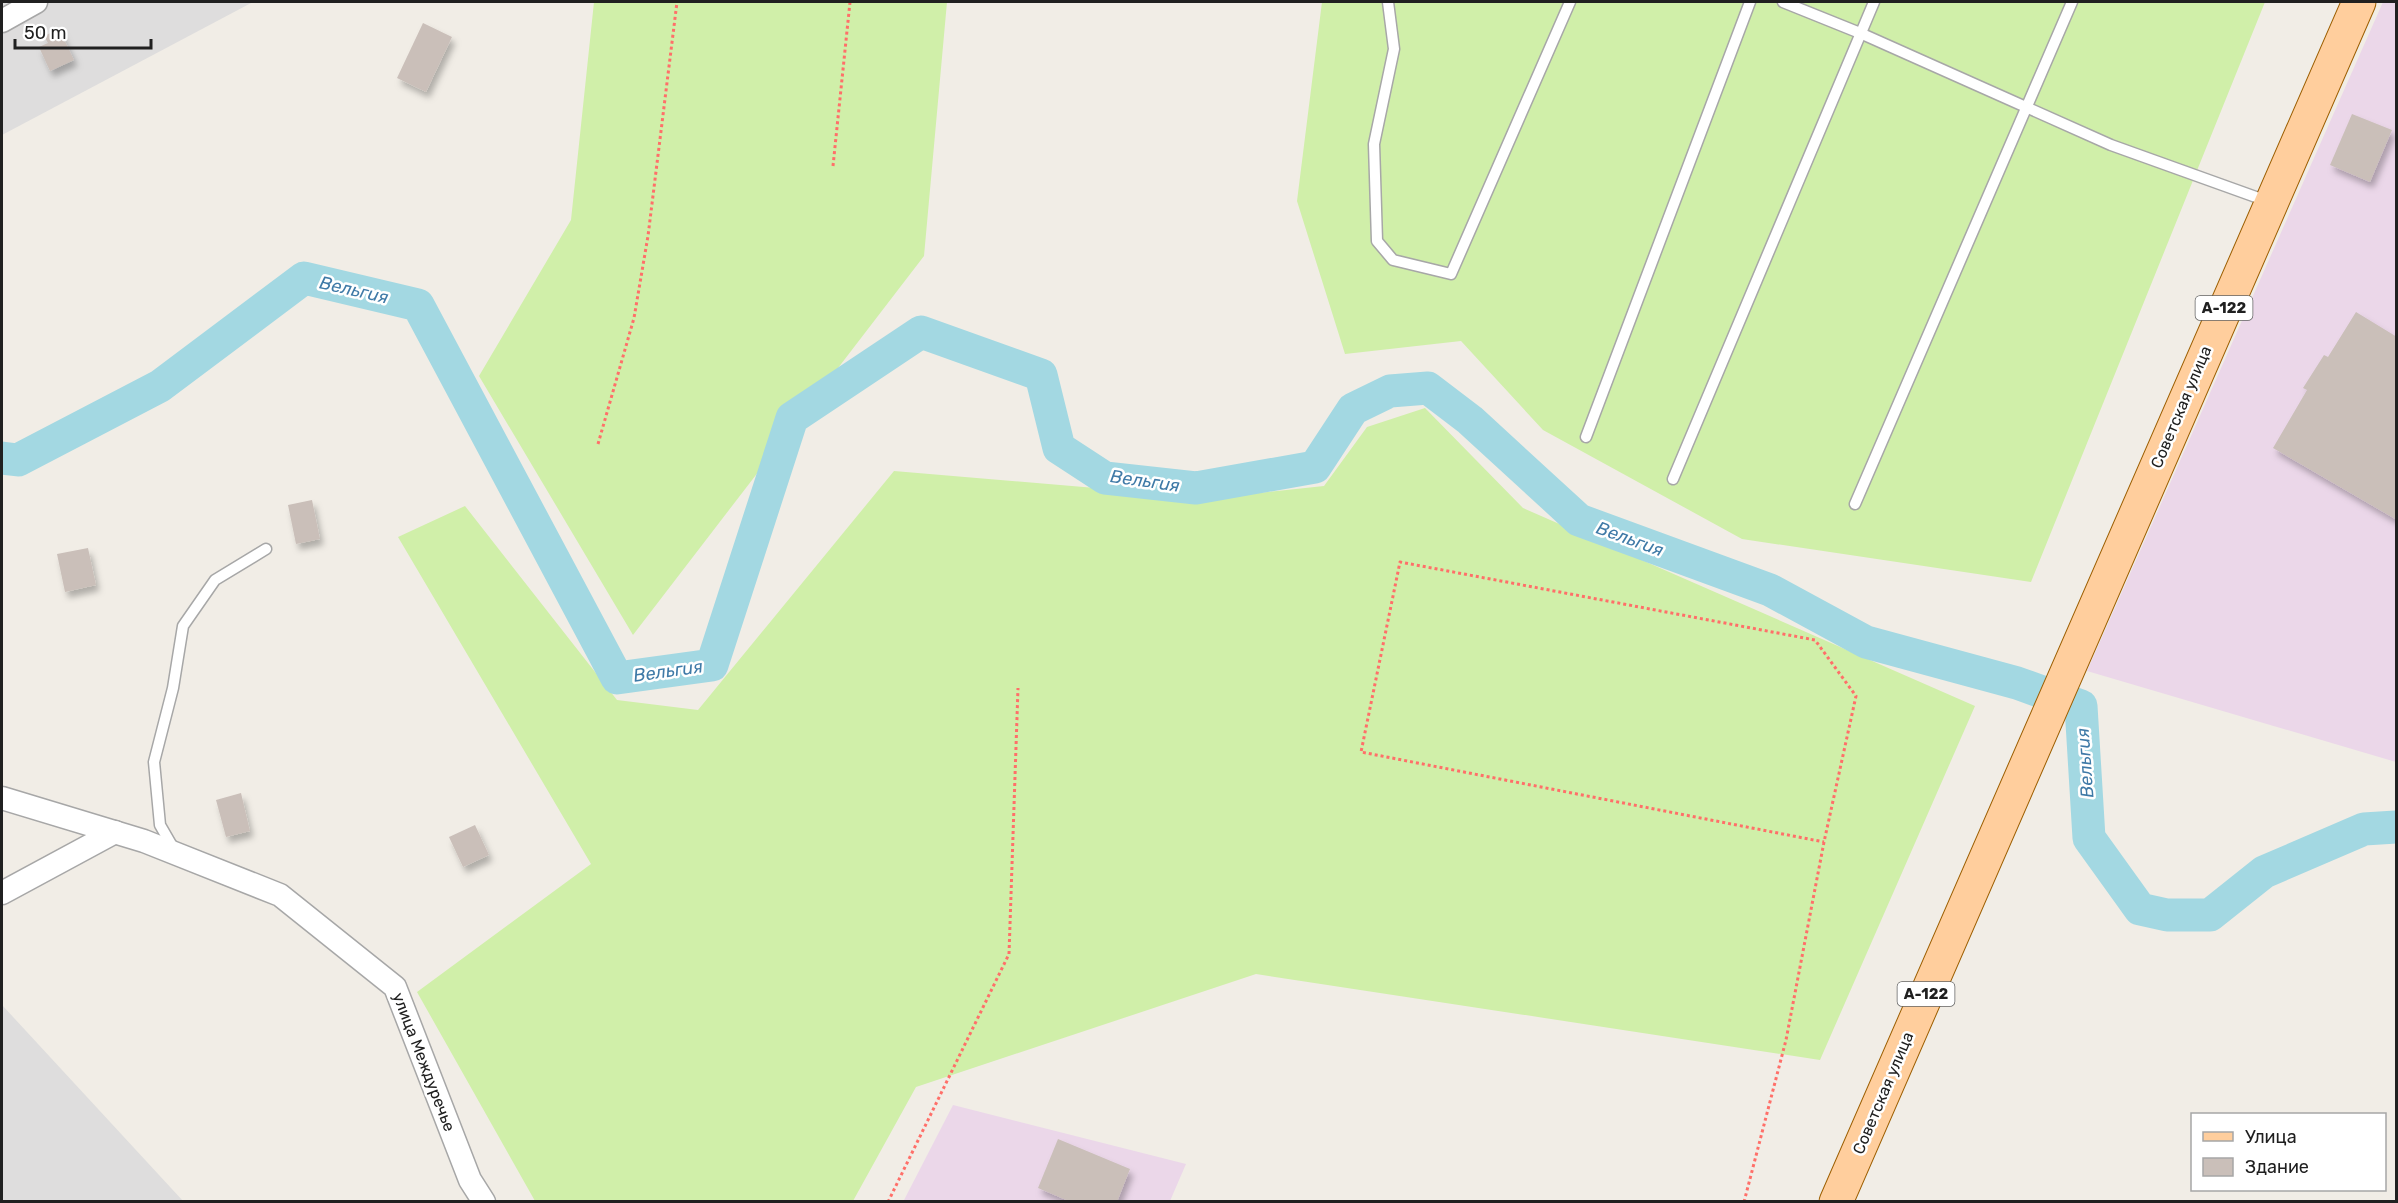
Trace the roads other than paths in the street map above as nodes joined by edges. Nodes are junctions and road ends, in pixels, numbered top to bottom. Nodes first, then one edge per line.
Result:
1 (36, 2) edge
2 (1388, 2) edge
3 (1570, 2) edge
4 (1750, 2) edge
5 (1783, 2) edge
6 (1874, 2) edge
7 (2072, 2) edge
8 (2359, 2) edge
9 (2, 21) edge
10 (1860, 33) junction
11 (2026, 107) junction
12 (2270, 202) junction
13 (1586, 437) dead end
14 (1673, 479) dead end
15 (1855, 504) dead end
16 (266, 549) dead end
17 (2, 798) edge
18 (115, 832) junction
19 (177, 854) junction
20 (2, 893) edge
21 (484, 1202) edge
22 (1836, 1202) edge

1 - 9 street
2 - 3 lane
4 - 13 lane
5 - 10 lane
6 - 10 lane
7 - 11 lane
8 - 12 main road, Советская улица / А-122
10 - 11 lane
10 - 14 lane
11 - 12 lane
11 - 15 lane
12 - 22 main road, Советская улица / А-122
16 - 19 lane
17 - 18 street, улица Междуречье
18 - 19 street, улица Междуречье
18 - 20 street
19 - 21 street, улица Междуречье

